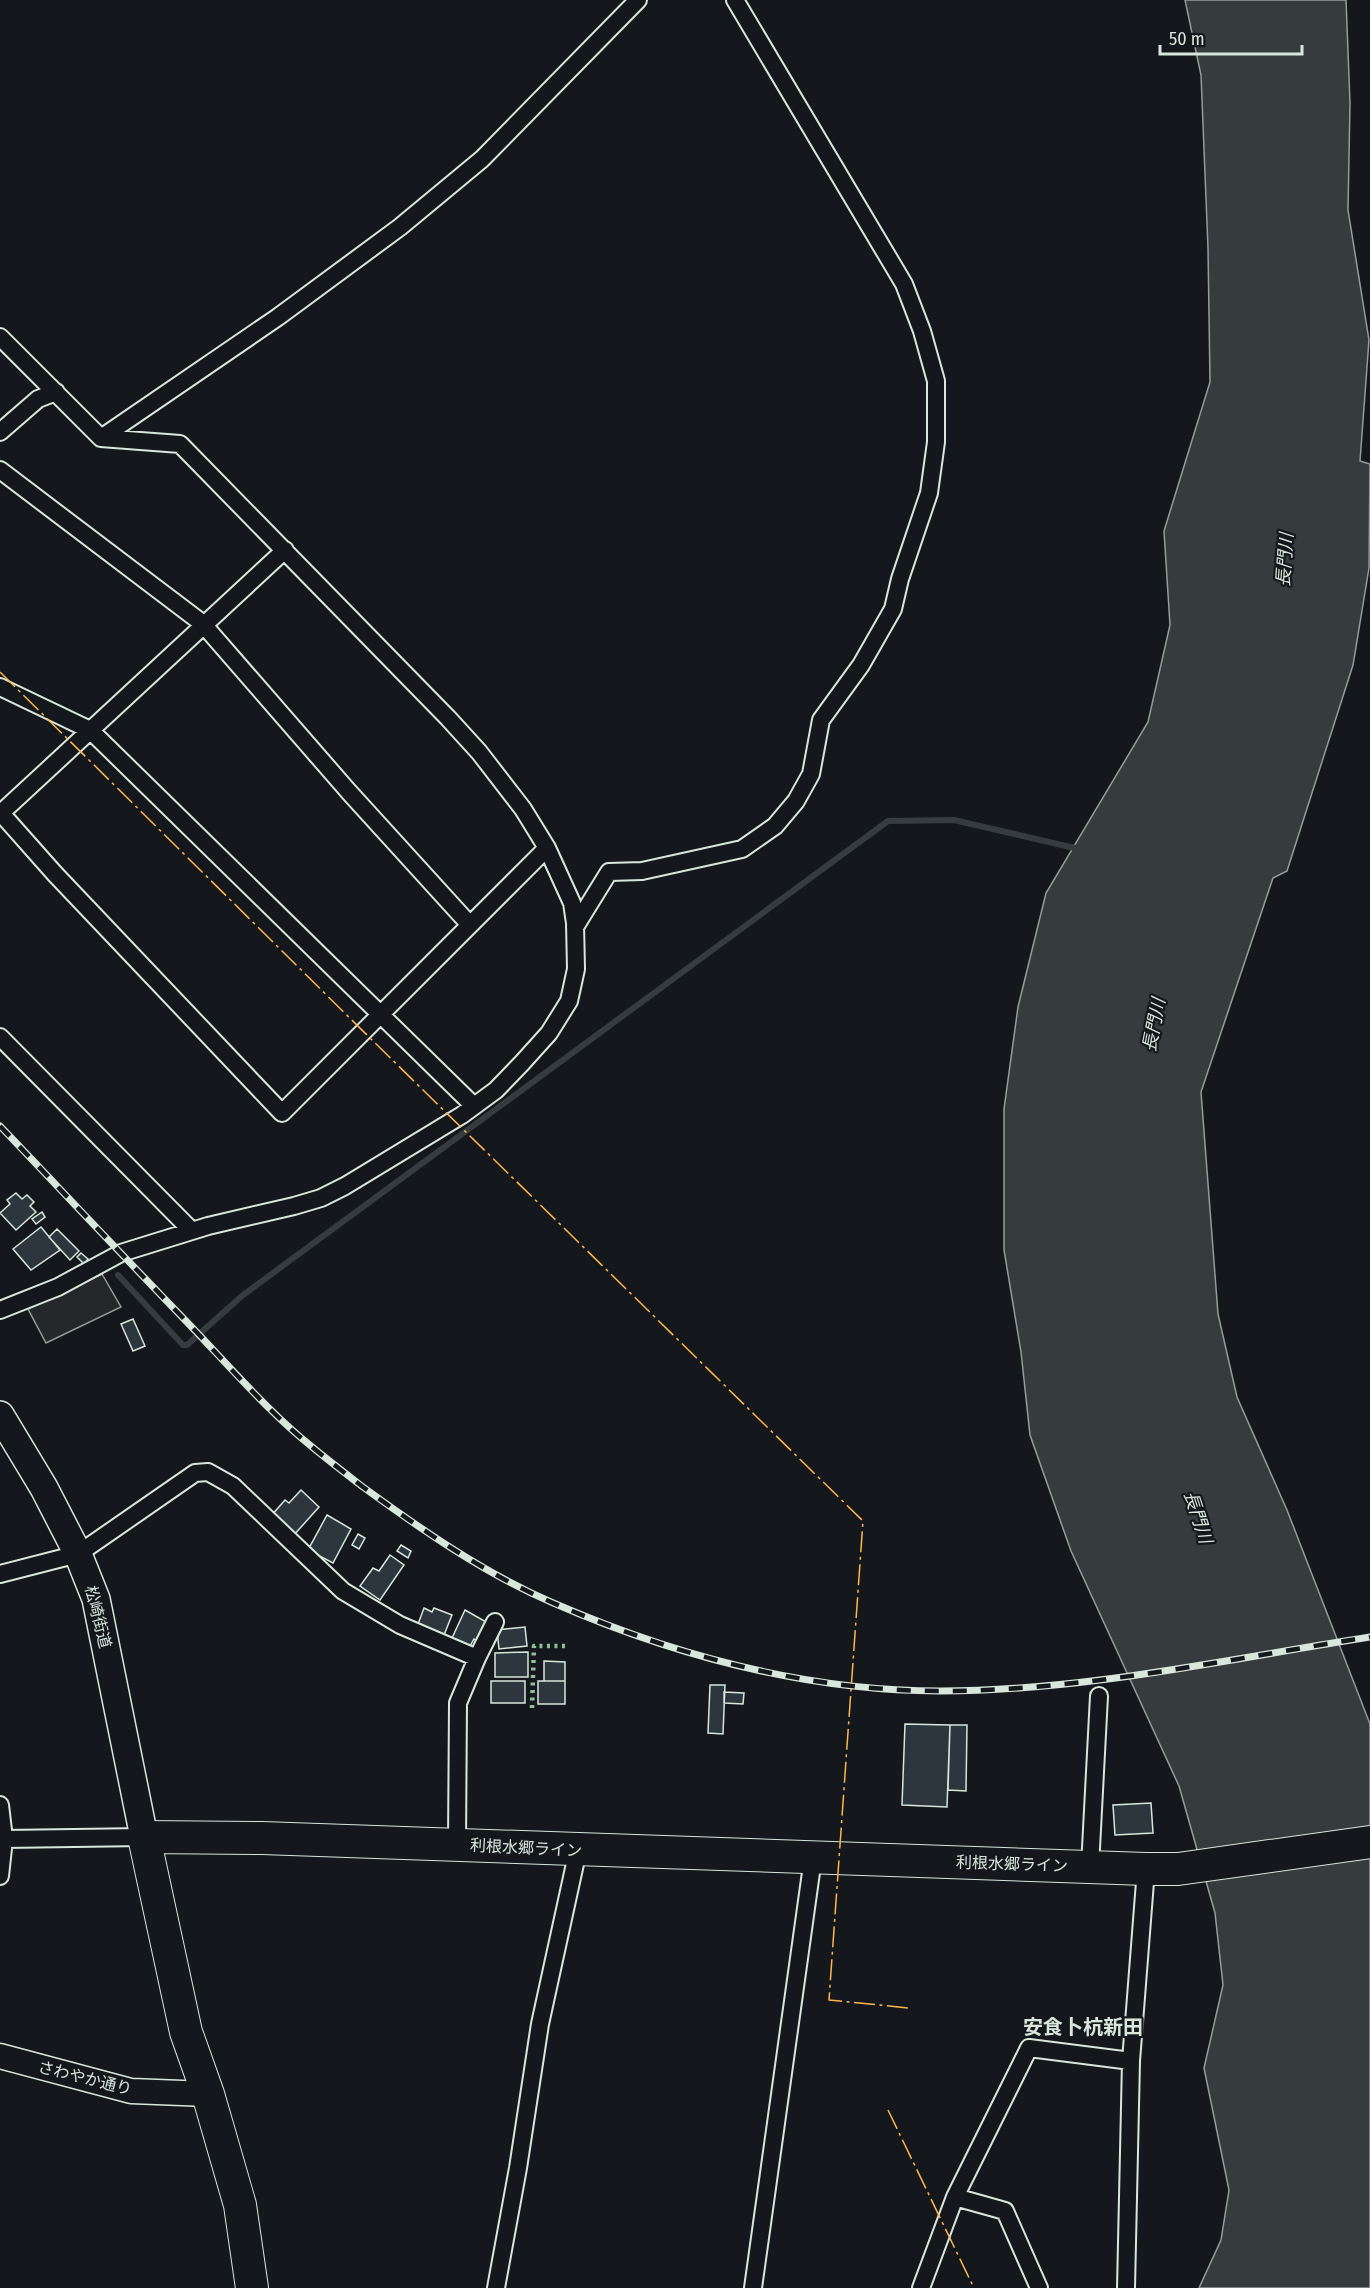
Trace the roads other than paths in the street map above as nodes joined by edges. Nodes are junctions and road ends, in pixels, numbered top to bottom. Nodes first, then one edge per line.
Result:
1 (638, 0) edge
2 (735, 0) edge
3 (0, 337) edge
4 (56, 392) junction
5 (0, 432) edge
6 (101, 438) junction
7 (0, 470) edge
8 (285, 549) junction
9 (204, 625) junction
10 (0, 687) edge
11 (90, 730) junction
12 (0, 813) edge
13 (547, 848) junction
14 (470, 925) junction
15 (575, 927) junction
16 (379, 1015) junction
17 (0, 1037) edge
18 (474, 1106) junction
19 (191, 1230) junction
20 (0, 1310) edge
21 (0, 1415) edge
22 (78, 1554) junction
23 (0, 1574) edge
24 (495, 1622) dead end
25 (477, 1658) junction
26 (1099, 1696) dead end
27 (0, 1805) edge
28 (144, 1837) junction
29 (4, 1839) junction
30 (1370, 1842) edge
31 (457, 1845) junction
32 (578, 1850) junction
33 (813, 1858) junction
34 (1090, 1867) junction
35 (1146, 1869) junction
36 (0, 1876) edge
37 (0, 2056) edge
38 (1131, 2061) junction
39 (208, 2094) junction
40 (955, 2197) junction
41 (252, 2288) edge
42 (496, 2288) edge
43 (753, 2288) edge
44 (921, 2288) edge
45 (1039, 2288) edge
46 (1126, 2288) edge

1 - 6 street
2 - 15 street
3 - 4 street
4 - 5 street
4 - 6 street
6 - 8 street
7 - 9 street
8 - 9 street
8 - 13 street
9 - 11 street
9 - 14 street
10 - 11 street
11 - 12 street
11 - 16 street
12 - 16 street
13 - 14 street
13 - 15 street
14 - 16 street
15 - 18 street
16 - 18 street
17 - 19 street
18 - 19 street
19 - 20 street
21 - 22 main road, 松崎街道
22 - 23 street
22 - 25 street
22 - 28 main road, 松崎街道
24 - 25 street
25 - 31 street
26 - 34 street
27 - 29 street
28 - 29 street
28 - 31 highway, 利根水郷ライン
28 - 39 highway
29 - 36 street
30 - 35 highway, 利根水郷ライン
31 - 32 highway, 利根水郷ライン
32 - 33 highway, 利根水郷ライン
32 - 42 street
33 - 34 highway, 利根水郷ライン
33 - 43 street
34 - 35 highway, 利根水郷ライン
35 - 38 street
37 - 39 street, さわやか通り
38 - 40 street
38 - 46 street
39 - 41 highway
40 - 44 street
40 - 45 street

